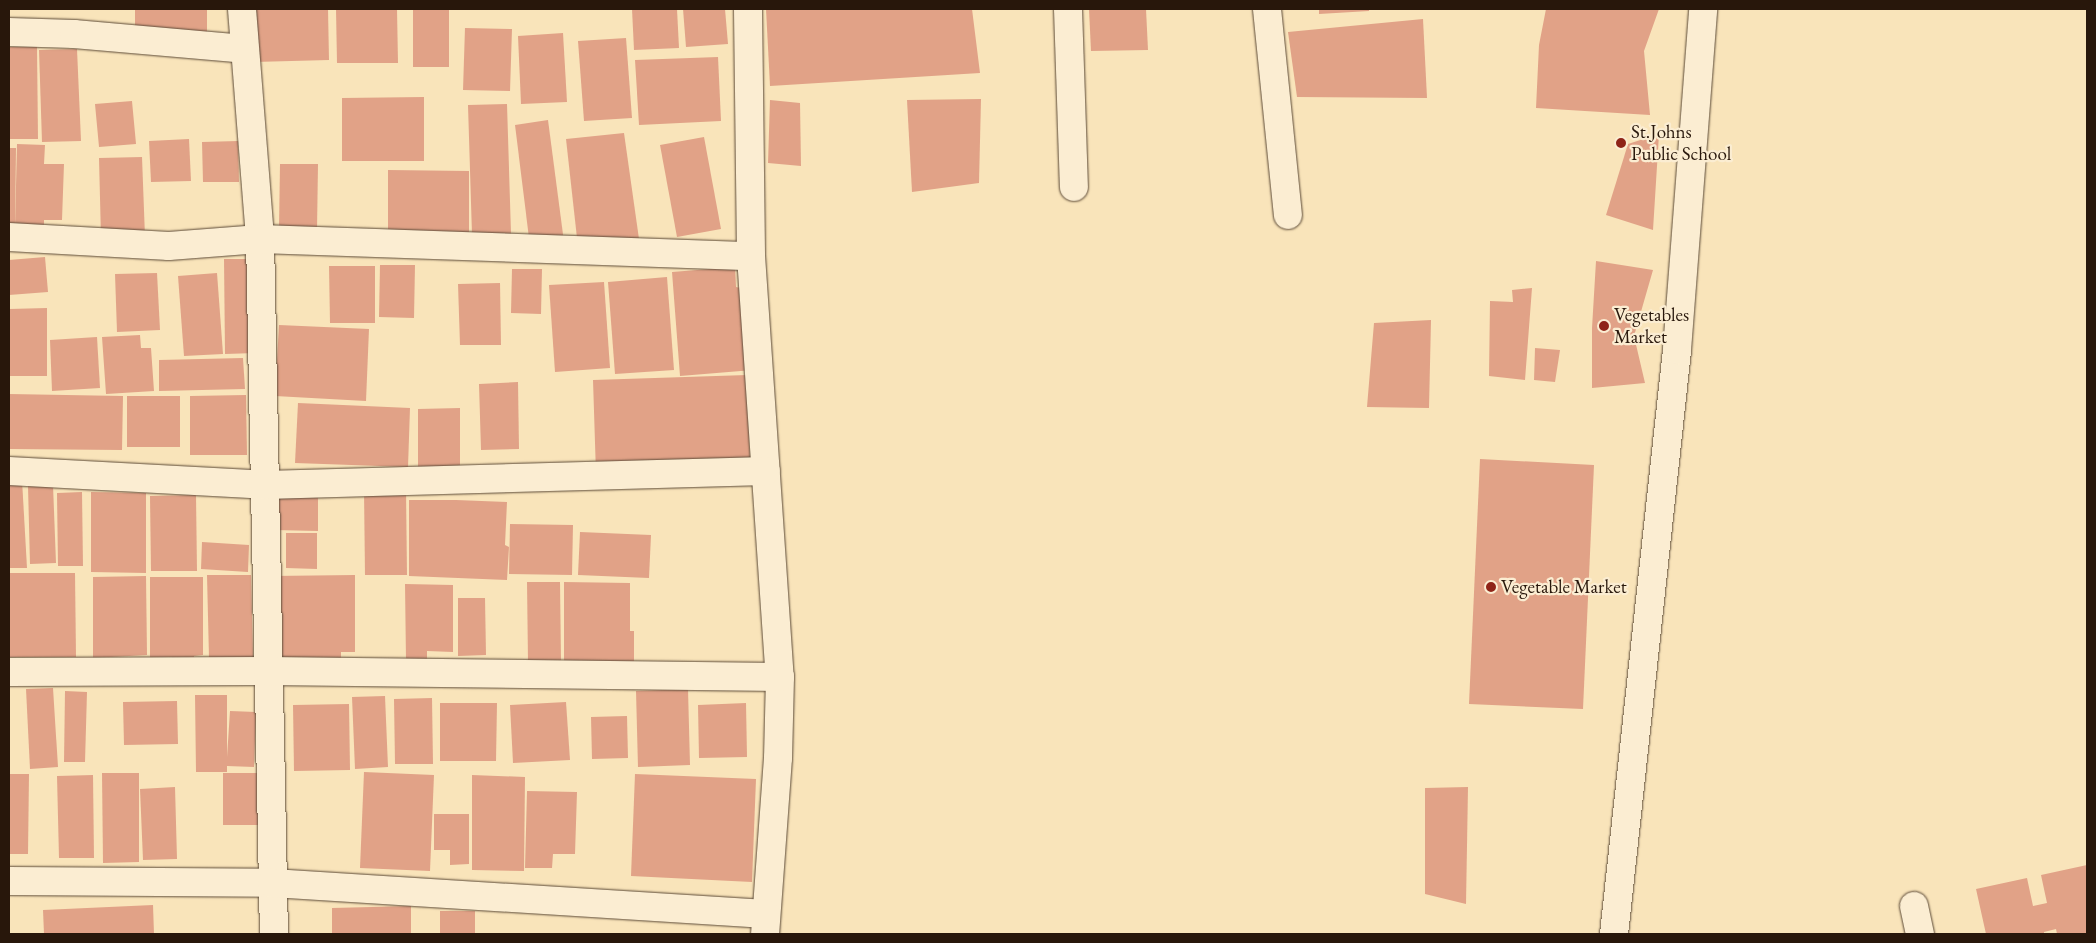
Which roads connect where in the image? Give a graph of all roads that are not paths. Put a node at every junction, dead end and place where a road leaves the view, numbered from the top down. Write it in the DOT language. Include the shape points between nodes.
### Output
graph roads {
  1 [pos="242,9"];
  2 [pos="748,9"];
  3 [pos="1068,9"];
  4 [pos="1267,9"];
  5 [pos="1703,9"];
  6 [pos="9,32"];
  7 [pos="244,49"];
  8 [pos="1074,188"];
  9 [pos="1288,215"];
  10 [pos="9,237"];
  11 [pos="260,239"];
  12 [pos="751,256"];
  13 [pos="9,470"];
  14 [pos="766,471"];
  15 [pos="265,485"];
  16 [pos="268,671"];
  17 [pos="9,672"];
  18 [pos="780,677"];
  19 [pos="9,881"];
  20 [pos="272,883"];
  21 [pos="1914,906"];
  22 [pos="765,924"];
  23 [pos="274,934"];
  24 [pos="1614,934"];
  25 [pos="1920,934"];
  1 -- 7 [label="street"];
  2 -- 12 [label="street"];
  3 -- 8 [label="street"];
  4 -- 9 [label="street"];
  5 -- 24 [label="street" via="1677,350"];
  6 -- 7 [label="street" via="74,34"];
  7 -- 11 [label="street"];
  10 -- 11 [label="street" via="169,246"];
  11 -- 12 [label="street"];
  11 -- 15 [label="street"];
  12 -- 14 [label="street"];
  13 -- 15 [label="street"];
  14 -- 15 [label="street"];
  14 -- 18 [label="street"];
  15 -- 16 [label="street"];
  16 -- 17 [label="street"];
  16 -- 18 [label="street"];
  16 -- 20 [label="street"];
  18 -- 22 [label="street" via="778,758"];
  19 -- 20 [label="street"];
  20 -- 22 [label="street"];
  20 -- 23 [label="street"];
  21 -- 25 [label="street"];
}
